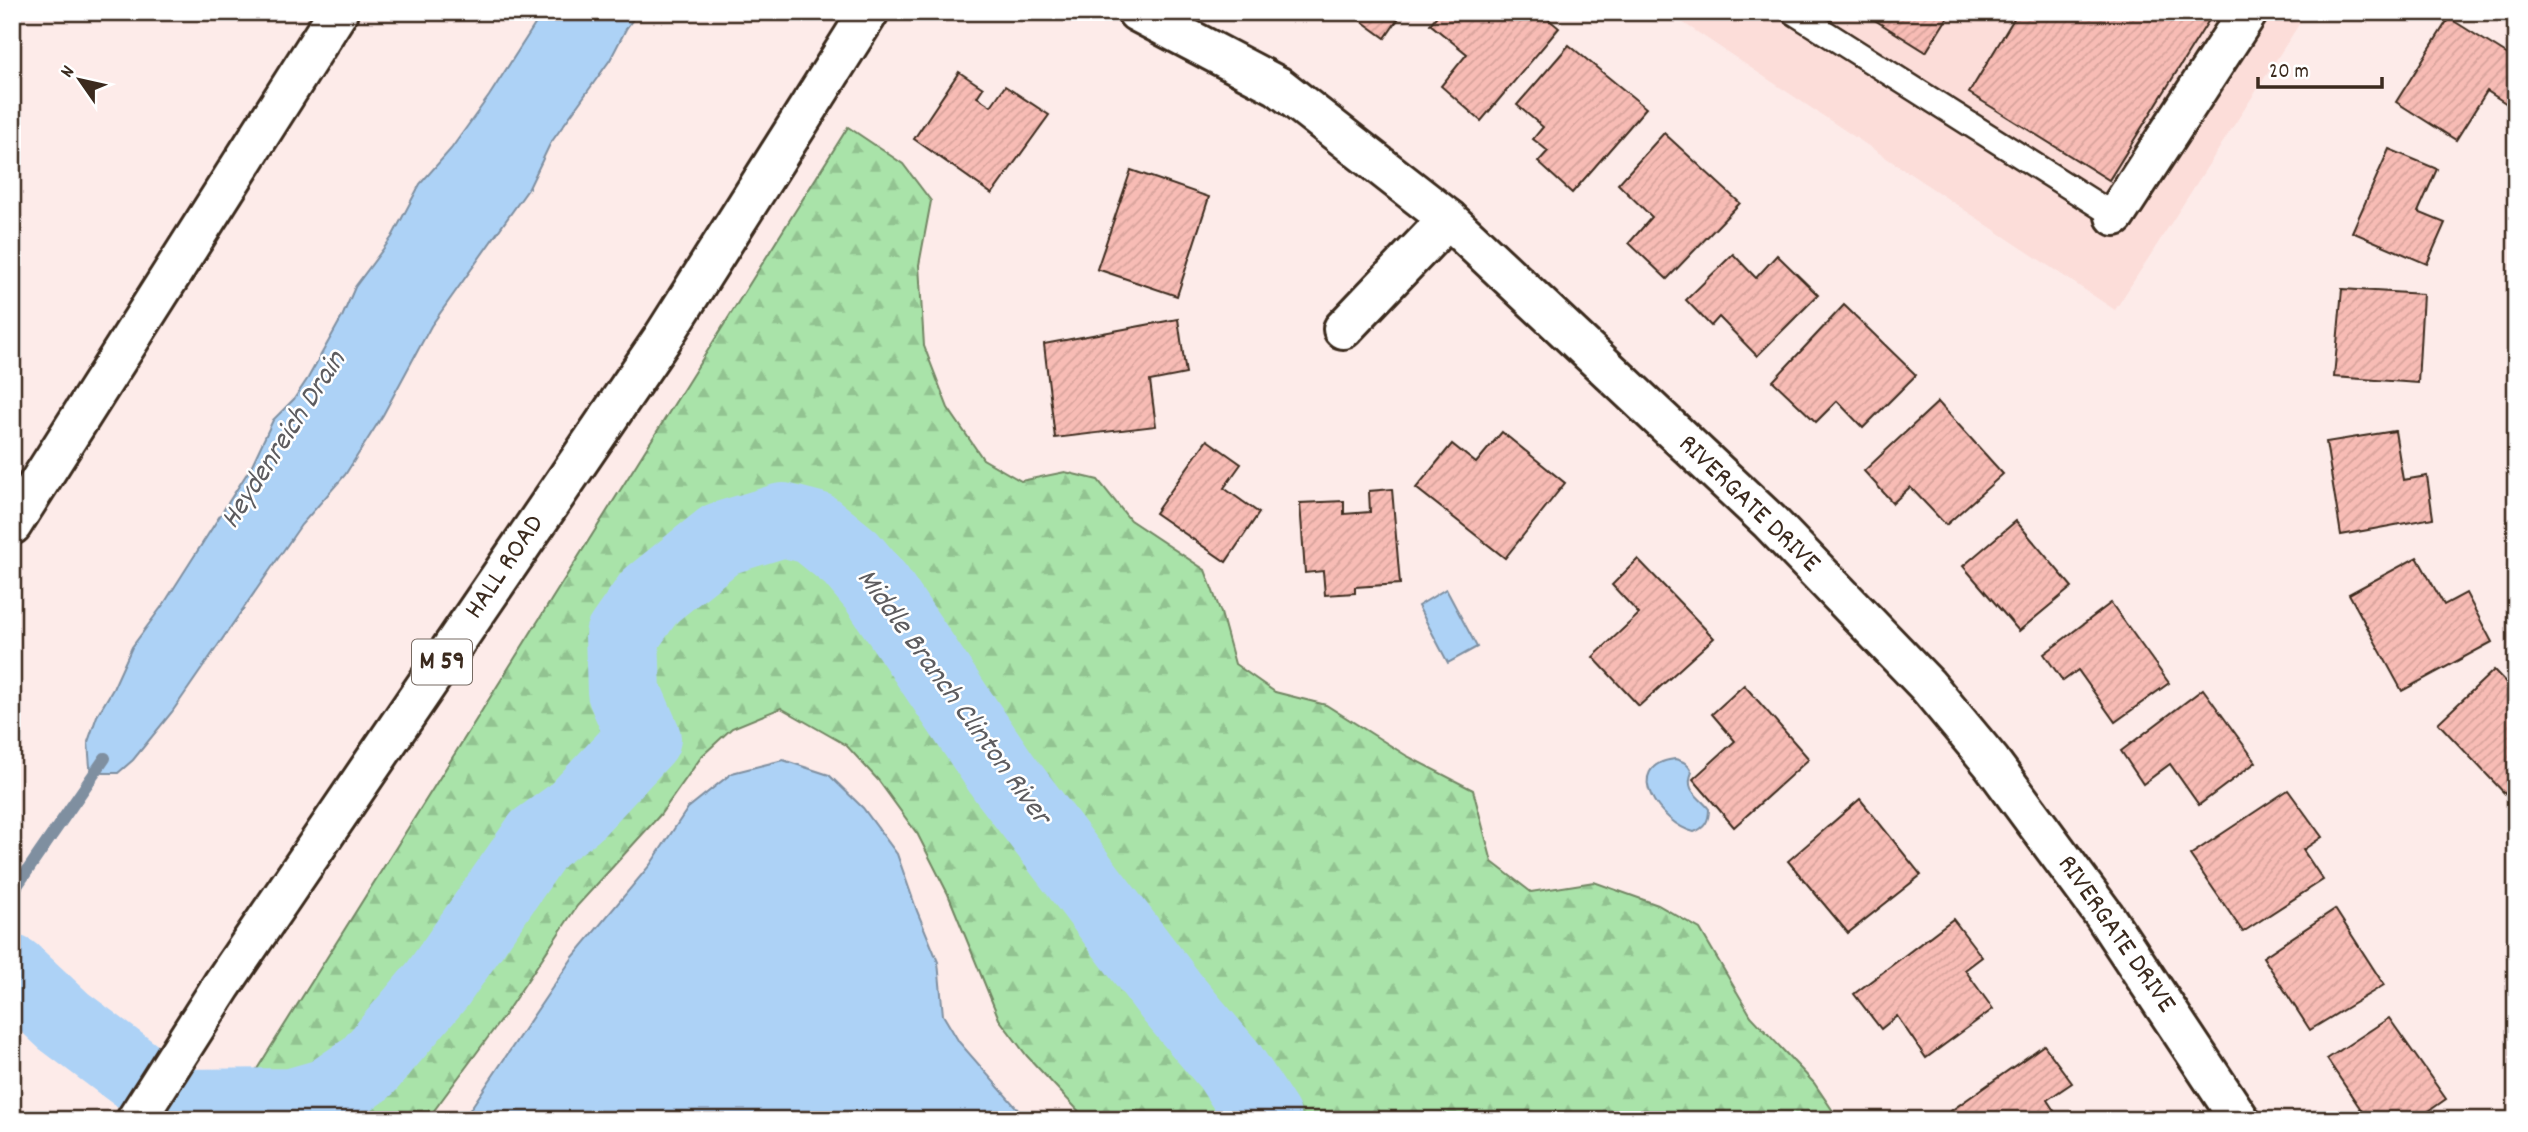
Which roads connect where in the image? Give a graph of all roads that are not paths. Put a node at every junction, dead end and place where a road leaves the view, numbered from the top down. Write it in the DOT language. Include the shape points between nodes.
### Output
graph roads {
  1 [pos="338,12"];
  2 [pos="869,12"];
  3 [pos="1137,12"];
  4 [pos="1793,12"];
  5 [pos="2248,12"];
  6 [pos="2115,216"];
  7 [pos="1448,219"];
  8 [pos="1343,329"];
  9 [pos="12,526"];
  10 [pos="136,1120"];
  11 [pos="2240,1120"];
  1 -- 9 [label="main road"];
  2 -- 10 [label="main road, HALL ROAD / M 59" via="662,339 222,985"];
  3 -- 7 [label="main road, RIVERGATE DRIVE" via="1278,86"];
  4 -- 6 [label="lane"];
  5 -- 6 [label="main road"];
  7 -- 8 [label="main road"];
  7 -- 11 [label="main road, RIVERGATE DRIVE" via="1770,522 1927,685 1991,762 2104,915"];
}
